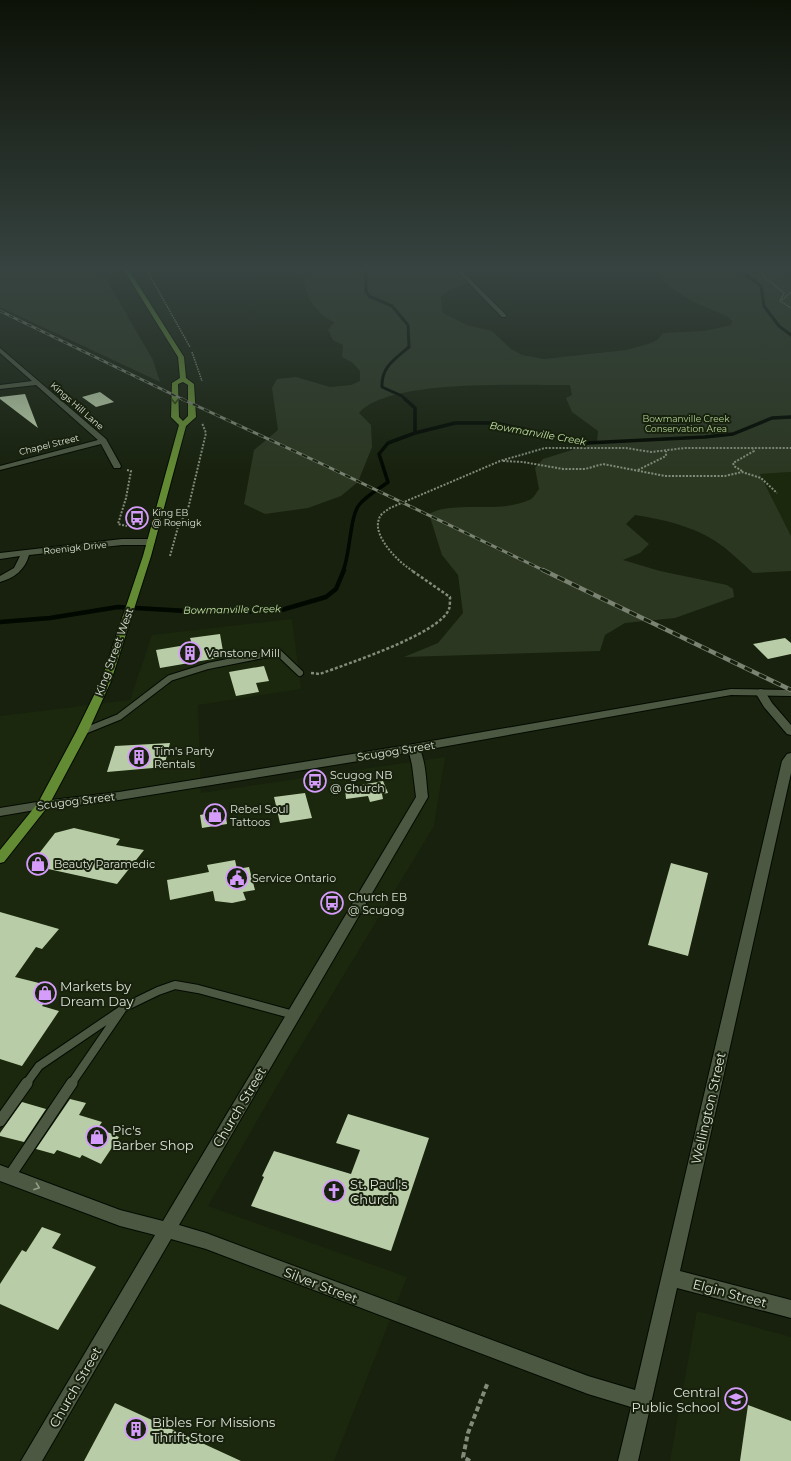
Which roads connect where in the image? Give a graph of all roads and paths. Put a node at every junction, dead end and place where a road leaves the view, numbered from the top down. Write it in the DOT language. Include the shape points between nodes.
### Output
graph roads {
  1 [pos="166,335"];
  2 [pos="0,350"];
  3 [pos="183,379"];
  4 [pos="36,383"];
  5 [pos="0,387"];
  6 [pos="183,425"];
  7 [pos="103,441"];
  8 [pos="753,448"];
  9 [pos="791,448"];
  10 [pos="666,451"];
  11 [pos="500,461"];
  12 [pos="117,466"];
  13 [pos="0,468"];
  14 [pos="638,471"];
  15 [pos="742,472"];
  16 [pos="777,493"];
  17 [pos="127,526"];
  18 [pos="151,542"];
  19 [pos="25,553"];
  20 [pos="0,556"];
  21 [pos="0,580"];
  22 [pos="300,673"];
  23 [pos="760,692"];
  24 [pos="791,693"];
  25 [pos="82,732"];
  26 [pos="791,732"];
  27 [pos="414,748"];
  28 [pos="791,757"];
  29 [pos="43,805"];
  30 [pos="0,812"];
  31 [pos="0,859"];
  32 [pos="123,1008"];
  33 [pos="294,1015"];
  34 [pos="0,1121"];
  35 [pos="5,1175"];
  36 [pos="167,1230"];
  37 [pos="669,1277"];
  38 [pos="791,1309"];
  39 [pos="488,1382"];
  40 [pos="641,1401"];
  41 [pos="32,1461"];
  42 [pos="470,1461"];
  43 [pos="628,1461"];
  1 -- 3 [label="main road, King Street West" via="180,357"];
  2 -- 4 [label="street, Kings Hill Lane"];
  3 -- 6 [label="main road, King Street West" via="191,384 192,417"];
  3 -- 6 [label="main road, one-way" via="175,383 175,418"];
  4 -- 5 [label="street"];
  4 -- 7 [label="street, Kings Hill Lane"];
  6 -- 18 [label="main road, King Street West"];
  7 -- 12 [label="street, Kings Hill Lane"];
  7 -- 13 [label="street, Chapel Street"];
  8 -- 9 [label="path"];
  8 -- 10 [label="path" via="685,448"];
  8 -- 15 [label="path" via="754,451 733,463"];
  10 -- 11 [label="path" via="651,452 626,448 545,448"];
  10 -- 14 [label="path" via="666,456"];
  11 -- 14 [label="path" via="563,469 585,469 603,464"];
  11 -- 22 [label="path" via="390,508 380,517 377,527 391,553 406,567 450,597 449,610 437,623 410,639 320,674"];
  12 -- 17 [label="path" via="131,472 118,524"];
  14 -- 15 [label="path" via="665,476 725,476"];
  15 -- 16 [label="path" via="761,478"];
  18 -- 19 [label="street, Roenigk Drive" via="122,542"];
  18 -- 25 [label="main road, King Street West" via="106,681"];
  19 -- 20 [label="street, Roenigk Drive"];
  19 -- 21 [label="street" via="22,566"];
  22 -- 25 [label="lane" via="278,652 208,666 170,678 119,717"];
  23 -- 24 [label="street, Scugog Street"];
  23 -- 26 [label="street"];
  23 -- 27 [label="street, Scugog Street" via="731,692"];
  25 -- 29 [label="main road, King Street West"];
  27 -- 29 [label="street, Scugog Street" via="119,796"];
  27 -- 33 [label="street, Church Street" via="422,797"];
  28 -- 37 [label="street, Wellington Street" via="788,761"];
  29 -- 30 [label="street, Scugog Street"];
  29 -- 31 [label="main road, King Street West"];
  32 -- 33 [label="lane" via="175,985"];
  32 -- 34 [label="lane" via="39,1066"];
  32 -- 35 [label="lane"];
  33 -- 36 [label="street, Church Street"];
  35 -- 36 [label="street, Silver Street, one-way" via="120,1218"];
  36 -- 40 [label="street, Silver Street" via="213,1244 588,1385"];
  36 -- 41 [label="street, Church Street"];
  37 -- 38 [label="street, Elgin Street"];
  37 -- 40 [label="street, Wellington Street"];
  39 -- 42 [label="path" via="468,1433 463,1457"];
  40 -- 43 [label="street, Wellington Street"];
}
